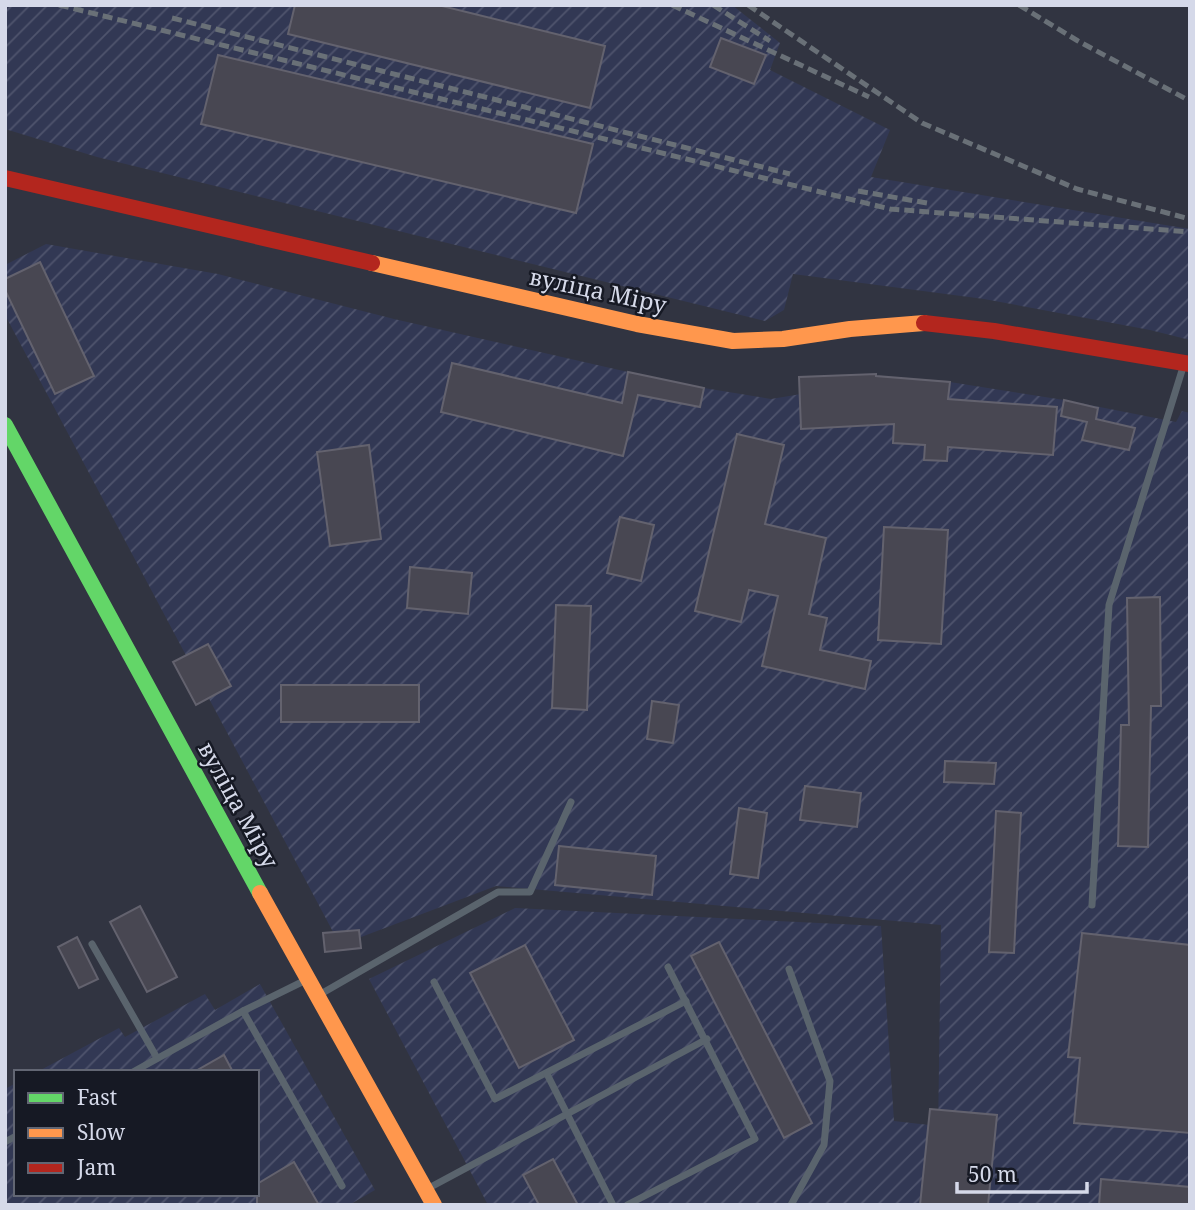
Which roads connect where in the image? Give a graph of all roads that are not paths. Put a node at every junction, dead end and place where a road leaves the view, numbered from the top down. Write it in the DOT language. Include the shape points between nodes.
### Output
graph roads {
  1 [pos="5,178"];
  2 [pos="1187,364"];
  3 [pos="5,425"];
  4 [pos="571,802"];
  5 [pos="1092,905"];
  6 [pos="92,944"];
  7 [pos="668,967"];
  8 [pos="789,969"];
  9 [pos="307,979"];
  10 [pos="434,982"];
  11 [pos="318,995"];
  12 [pos="686,1001"];
  13 [pos="243,1011"];
  14 [pos="707,1039"];
  15 [pos="157,1058"];
  16 [pos="136,1070"];
  17 [pos="547,1074"];
  18 [pos="568,1112"];
  19 [pos="342,1186"];
  20 [pos="426,1189"];
  21 [pos="435,1205"];
  22 [pos="613,1205"];
  23 [pos="627,1205"];
  24 [pos="791,1205"];
  1 -- 2 [label="street, вуліца Міру" via="624,321 733,341 925,323"];
  2 -- 5 [label="lane" via="1109,606"];
  3 -- 9 [label="street, вуліца Міру"];
  4 -- 11 [label="lane" via="530,892 498,892"];
  6 -- 15 [label="lane"];
  7 -- 12 [label="lane"];
  8 -- 24 [label="lane" via="830,1080 824,1145"];
  9 -- 11 [label="street, вуліца Міру"];
  9 -- 13 [label="lane"];
  10 -- 17 [label="lane" via="495,1100"];
  11 -- 20 [label="street, вуліца Міру"];
  12 -- 14 [label="lane"];
  12 -- 17 [label="lane"];
  13 -- 15 [label="lane"];
  13 -- 19 [label="lane"];
  14 -- 18 [label="lane"];
  14 -- 23 [label="lane" via="755,1139"];
  15 -- 16 [label="lane"];
  17 -- 18 [label="lane"];
  18 -- 20 [label="lane"];
  18 -- 22 [label="lane"];
  20 -- 21 [label="street, вуліца Міру"];
}
